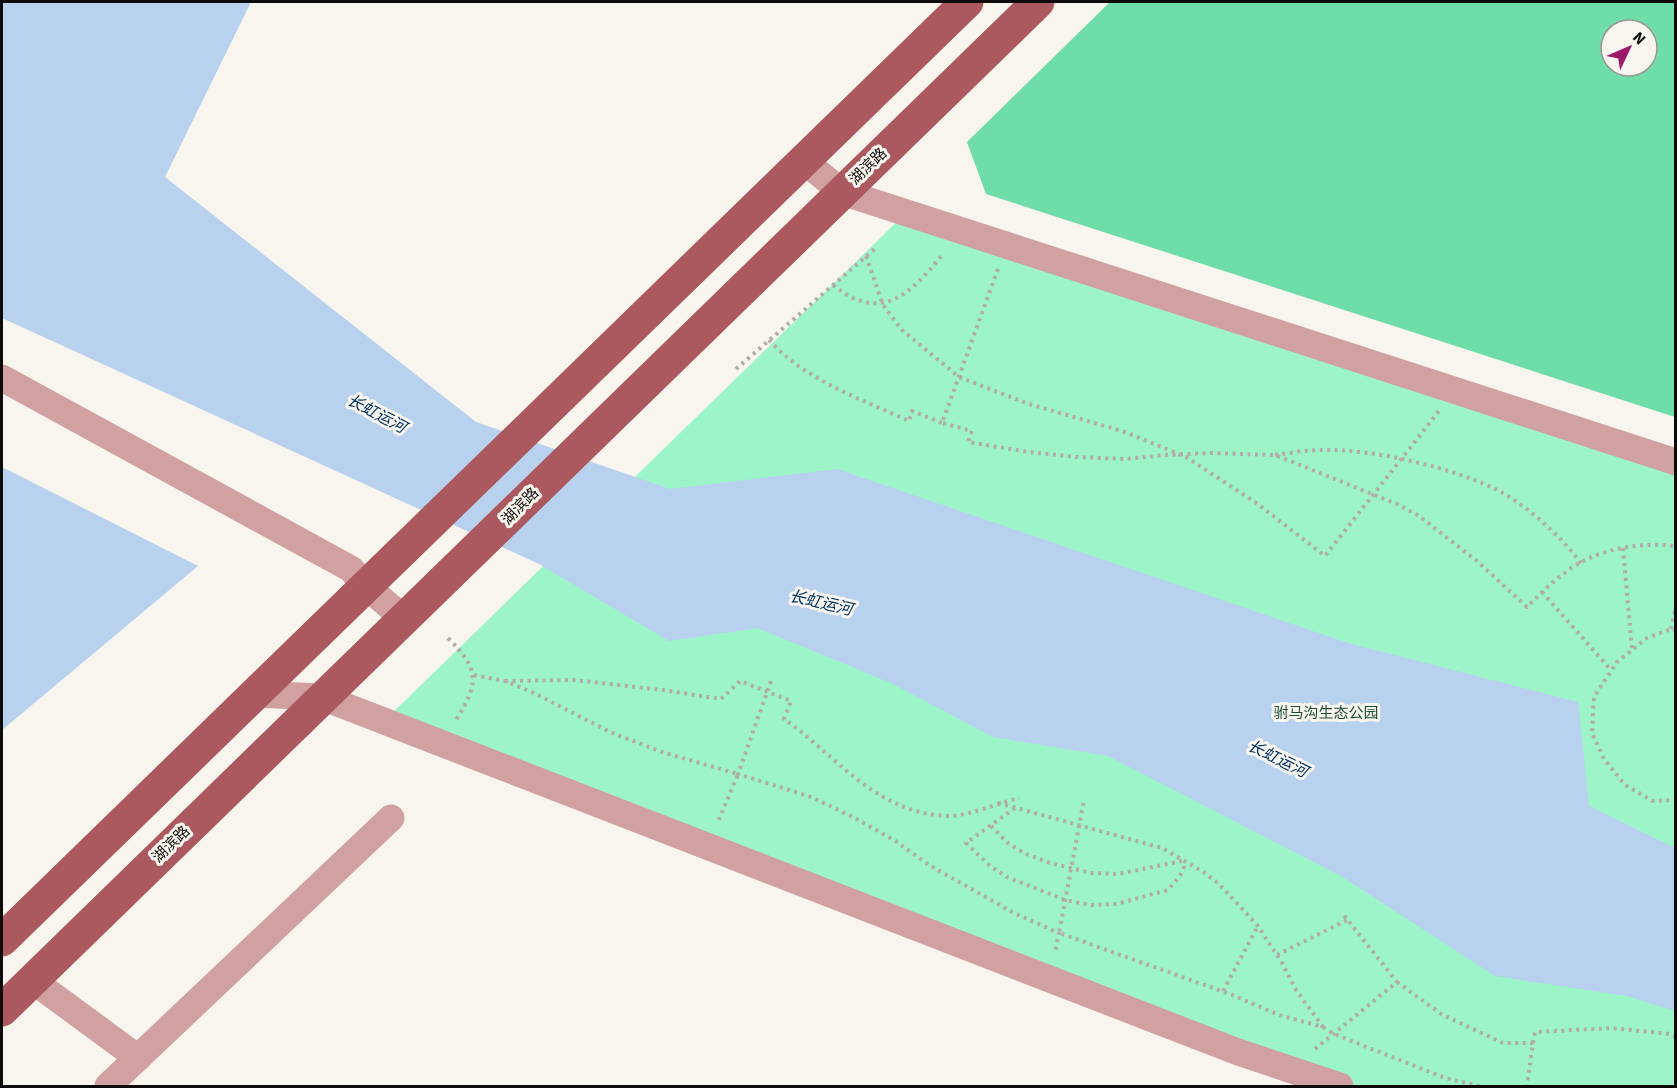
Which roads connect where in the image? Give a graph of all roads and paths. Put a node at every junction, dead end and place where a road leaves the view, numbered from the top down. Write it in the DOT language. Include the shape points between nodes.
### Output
graph roads {
  1 [pos="967,2"];
  2 [pos="1038,2"];
  3 [pos="803,160"];
  4 [pos="842,192"];
  5 [pos="877,247"];
  6 [pos="942,255"];
  7 [pos="866,256"];
  8 [pos="999,267"];
  9 [pos="832,285"];
  10 [pos="883,305"];
  11 [pos="769,340"];
  12 [pos="736,369"];
  13 [pos="959,377"];
  14 [pos="2,378"];
  15 [pos="1441,408"];
  16 [pos="942,423"];
  17 [pos="1180,454"];
  18 [pos="1275,455"];
  19 [pos="1401,459"];
  20 [pos="1676,462"];
  21 [pos="1373,494"];
  22 [pos="1676,546"];
  23 [pos="1623,548"];
  24 [pos="1581,563"];
  25 [pos="365,585"];
  26 [pos="1542,592"];
  27 [pos="1676,606"];
  28 [pos="403,618"];
  29 [pos="1673,630"];
  30 [pos="448,639"];
  31 [pos="1632,650"];
  32 [pos="1611,670"];
  33 [pos="474,675"];
  34 [pos="505,681"];
  35 [pos="771,681"];
  36 [pos="767,692"];
  37 [pos="254,694"];
  38 [pos="322,697"];
  39 [pos="440,743"];
  40 [pos="738,774"];
  41 [pos="1019,798"];
  42 [pos="1084,800"];
  43 [pos="1676,800"];
  44 [pos="998,803"];
  45 [pos="1015,808"];
  46 [pos="391,818"];
  47 [pos="991,826"];
  48 [pos="1079,826"];
  49 [pos="707,846"];
  50 [pos="1182,861"];
  51 [pos="1071,869"];
  52 [pos="1065,900"];
  53 [pos="1342,913"];
  54 [pos="1347,920"];
  55 [pos="1258,926"];
  56 [pos="1059,933"];
  57 [pos="2,940"];
  58 [pos="1277,955"];
  59 [pos="1050,979"];
  60 [pos="32,980"];
  61 [pos="1397,982"];
  62 [pos="1223,991"];
  63 [pos="2,1010"];
  64 [pos="1323,1027"];
  65 [pos="1334,1034"];
  66 [pos="1676,1037"];
  67 [pos="1533,1043"];
  68 [pos="1308,1055"];
  69 [pos="138,1058"];
  70 [pos="108,1086"];
  71 [pos="1340,1086"];
  72 [pos="1479,1086"];
  73 [pos="1527,1086"];
  1 -- 3 [label="main road"];
  2 -- 4 [label="main road, 湖滨路"];
  3 -- 4 [label="street"];
  3 -- 25 [label="main road"];
  4 -- 20 [label="street"];
  4 -- 28 [label="main road, 湖滨路"];
  5 -- 7 [label="path"];
  6 -- 10 [label="path" via="921,281"];
  7 -- 9 [label="path"];
  7 -- 10 [label="path"];
  8 -- 13 [label="path"];
  9 -- 10 [label="path" via="844,295"];
  9 -- 11 [label="path"];
  10 -- 13 [label="path" via="902,330"];
  11 -- 12 [label="path"];
  11 -- 16 [label="path" via="782,354 826,382 869,403 909,421 912,411"];
  13 -- 16 [label="path"];
  13 -- 17 [label="path"];
  14 -- 25 [label="street" via="351,569"];
  15 -- 19 [label="path"];
  16 -- 17 [label="path" via="972,431 968,442 1029,452 1126,459"];
  17 -- 18 [label="path"];
  17 -- 21 [label="path" via="1255,502 1325,556"];
  18 -- 19 [label="path" via="1322,450"];
  18 -- 21 [label="path"];
  19 -- 21 [label="path"];
  19 -- 24 [label="path" via="1469,478 1501,492 1530,511"];
  21 -- 26 [label="path" via="1419,516 1527,607"];
  22 -- 23 [label="path"];
  23 -- 24 [label="path"];
  23 -- 31 [label="path"];
  24 -- 26 [label="path"];
  25 -- 28 [label="street"];
  25 -- 37 [label="main road"];
  26 -- 32 [label="path"];
  27 -- 29 [label="path"];
  28 -- 38 [label="main road, 湖滨路"];
  29 -- 31 [label="path" via="1647,638"];
  30 -- 33 [label="path" via="463,654"];
  31 -- 32 [label="path"];
  32 -- 43 [label="path" via="1594,697 1592,733 1604,759 1625,785 1653,801"];
  33 -- 34 [label="path"];
  33 -- 39 [label="path" via="458,716"];
  34 -- 36 [label="path" via="574,680 721,699 740,681"];
  34 -- 40 [label="path" via="610,732"];
  35 -- 36 [label="path"];
  36 -- 40 [label="path"];
  36 -- 44 [label="path" via="790,701 784,719 853,778 885,799 949,816"];
  37 -- 38 [label="street"];
  37 -- 57 [label="main road"];
  38 -- 39 [label="street"];
  38 -- 60 [label="main road, 湖滨路"];
  39 -- 49 [label="street"];
  40 -- 49 [label="path"];
  40 -- 56 [label="path" via="811,797 853,817 1014,913"];
  41 -- 44 [label="path"];
  42 -- 48 [label="path"];
  44 -- 45 [label="path"];
  45 -- 47 [label="path"];
  45 -- 48 [label="path"];
  46 -- 69 [label="street"];
  47 -- 51 [label="path" via="1024,853"];
  47 -- 52 [label="path" via="966,843 1007,877"];
  48 -- 50 [label="path" via="1162,848"];
  48 -- 51 [label="path"];
  49 -- 59 [label="street"];
  50 -- 51 [label="path" via="1118,874"];
  50 -- 52 [label="path" via="1184,867 1168,891 1116,904"];
  50 -- 55 [label="path" via="1219,884"];
  51 -- 52 [label="path"];
  52 -- 56 [label="path"];
  53 -- 54 [label="path"];
  54 -- 58 [label="path"];
  54 -- 61 [label="path"];
  55 -- 58 [label="path"];
  55 -- 62 [label="path"];
  56 -- 59 [label="path"];
  56 -- 62 [label="path"];
  58 -- 64 [label="path"];
  59 -- 71 [label="street" via="1238,1052"];
  60 -- 63 [label="main road, 湖滨路"];
  60 -- 69 [label="street"];
  61 -- 65 [label="path"];
  61 -- 67 [label="path" via="1441,1014 1503,1043"];
  62 -- 64 [label="path" via="1279,1015"];
  64 -- 65 [label="path"];
  65 -- 68 [label="path"];
  65 -- 72 [label="path" via="1445,1078"];
  66 -- 67 [label="path" via="1612,1028 1535,1032"];
  67 -- 73 [label="path"];
  69 -- 70 [label="street"];
}
